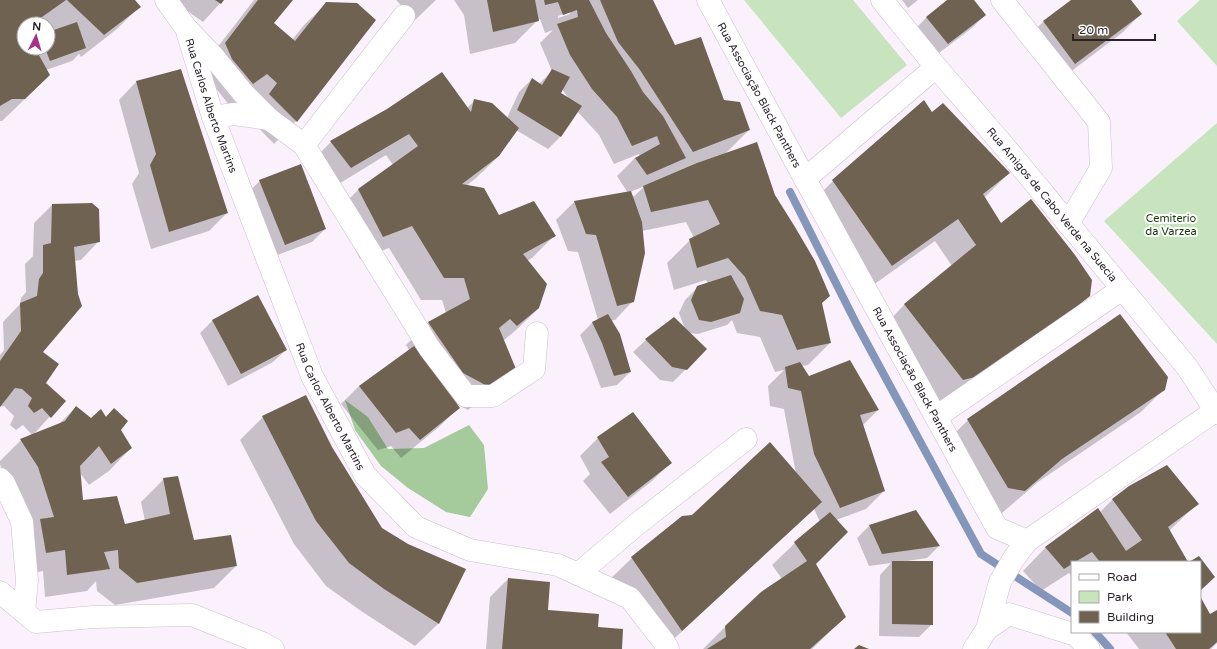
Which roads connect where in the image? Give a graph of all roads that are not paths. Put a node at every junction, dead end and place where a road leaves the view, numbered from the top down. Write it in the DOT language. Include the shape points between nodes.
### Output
graph roads {
  1 [pos="166,0"];
  2 [pos="708,0"];
  3 [pos="882,0"];
  4 [pos="1002,0"];
  5 [pos="404,16"];
  6 [pos="186,28"];
  7 [pos="936,67"];
  8 [pos="213,116"];
  9 [pos="269,119"];
  10 [pos="304,145"];
  11 [pos="805,179"];
  12 [pos="1068,224"];
  13 [pos="1122,289"];
  14 [pos="537,333"];
  15 [pos="1216,412"];
  16 [pos="936,417"];
  17 [pos="746,439"];
  18 [pos="0,479"];
  19 [pos="1020,549"];
  20 [pos="578,574"];
  21 [pos="0,592"];
  22 [pos="24,612"];
  23 [pos="987,629"];
  24 [pos="273,649"];
  25 [pos="668,649"];
  26 [pos="974,649"];
  27 [pos="1089,649"];
  1 -- 6 [label="street, Rua Carlos Alberto Martins"];
  2 -- 11 [label="street, Rua Associação Black Panthers"];
  3 -- 7 [label="street, Rua Amigos de Cabo Verde na Suecia"];
  4 -- 12 [label="street" via="1099,122 1101,168"];
  5 -- 10 [label="street"];
  6 -- 8 [label="street, Rua Carlos Alberto Martins"];
  6 -- 9 [label="street"];
  7 -- 11 [label="street"];
  7 -- 12 [label="street, Rua Amigos de Cabo Verde na Suecia"];
  8 -- 9 [label="street" via="234,114"];
  8 -- 20 [label="street, Rua Carlos Alberto Martins" via="312,376 365,475 416,527 470,550 558,565"];
  9 -- 10 [label="street"];
  10 -- 14 [label="street" via="430,349 466,396 493,396 534,369"];
  11 -- 16 [label="street, Rua Associação Black Panthers"];
  12 -- 13 [label="street, Rua Amigos de Cabo Verde na Suecia"];
  13 -- 15 [label="street, Rua Amigos de Cabo Verde na Suecia" via="1188,367"];
  13 -- 16 [label="street"];
  15 -- 19 [label="street"];
  16 -- 19 [label="street, Rua Associação Black Panthers" via="997,528"];
  17 -- 20 [label="street"];
  18 -- 22 [label="street" via="22,522 28,580"];
  19 -- 23 [label="street" via="1000,582"];
  20 -- 25 [label="street, Rua Carlos Alberto Martins" via="630,598"];
  21 -- 22 [label="street"];
  22 -- 24 [label="street" via="36,622 93,617 192,615"];
  23 -- 26 [label="street"];
  23 -- 27 [label="street" via="1008,614 1076,635"];
}
